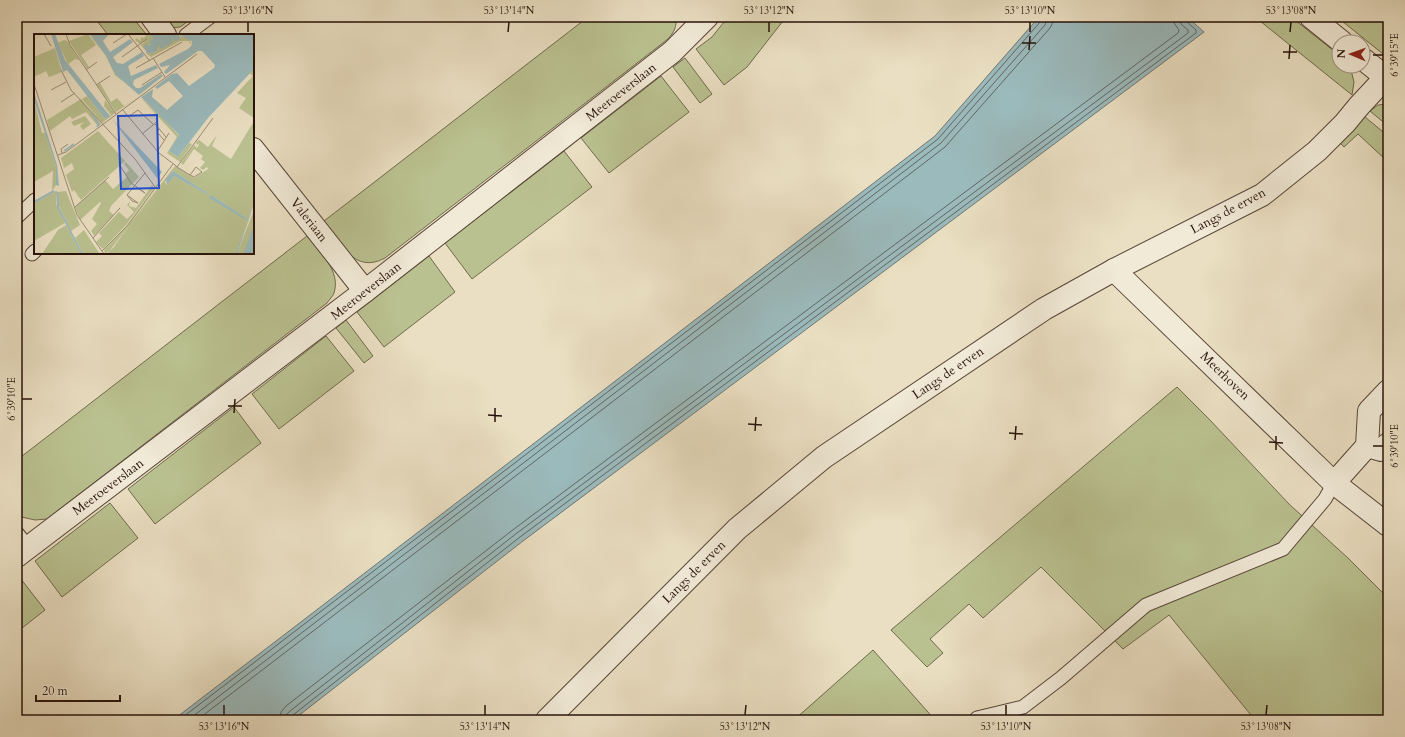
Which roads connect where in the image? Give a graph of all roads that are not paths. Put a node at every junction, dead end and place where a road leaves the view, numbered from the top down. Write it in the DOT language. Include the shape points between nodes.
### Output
graph roads {
  1 [pos="152,17"];
  2 [pos="210,17"];
  3 [pos="1311,17"];
  4 [pos="706,18"];
  5 [pos="164,34"];
  6 [pos="187,34"];
  7 [pos="1332,34"];
  8 [pos="1371,65"];
  9 [pos="1387,78"];
  10 [pos="254,149"];
  11 [pos="34,201"];
  12 [pos="17,217"];
  13 [pos="1114,270"];
  14 [pos="365,291"];
  15 [pos="1388,391"];
  16 [pos="1388,444"];
  17 [pos="1367,446"];
  18 [pos="1334,483"];
  19 [pos="1388,525"];
  20 [pos="21,546"];
  21 [pos="977,718"];
  22 [pos="547,720"];
  1 -- 5 [label="street"];
  2 -- 6 [label="lane"];
  3 -- 7 [label="street"];
  4 -- 14 [label="street, Meeroeverslaan" via="672,52"];
  8 -- 9 [label="street"];
  9 -- 13 [label="street, Langs de erven" via="1317,151 1262,195"];
  10 -- 14 [label="street, Valeriaan"];
  11 -- 12 [label="lane"];
  13 -- 18 [label="street, Meerhoven"];
  13 -- 22 [label="street, Langs de erven" via="1044,309 824,457 737,529"];
  14 -- 20 [label="street, Meeroeverslaan"];
  15 -- 17 [label="street" via="1369,411"];
  16 -- 17 [label="street" via="1381,450"];
  17 -- 18 [label="street"];
  18 -- 19 [label="street, Meerhoven"];
  18 -- 21 [label="lane" via="1325,499 1282,549 1146,605 1023,707"];
}
